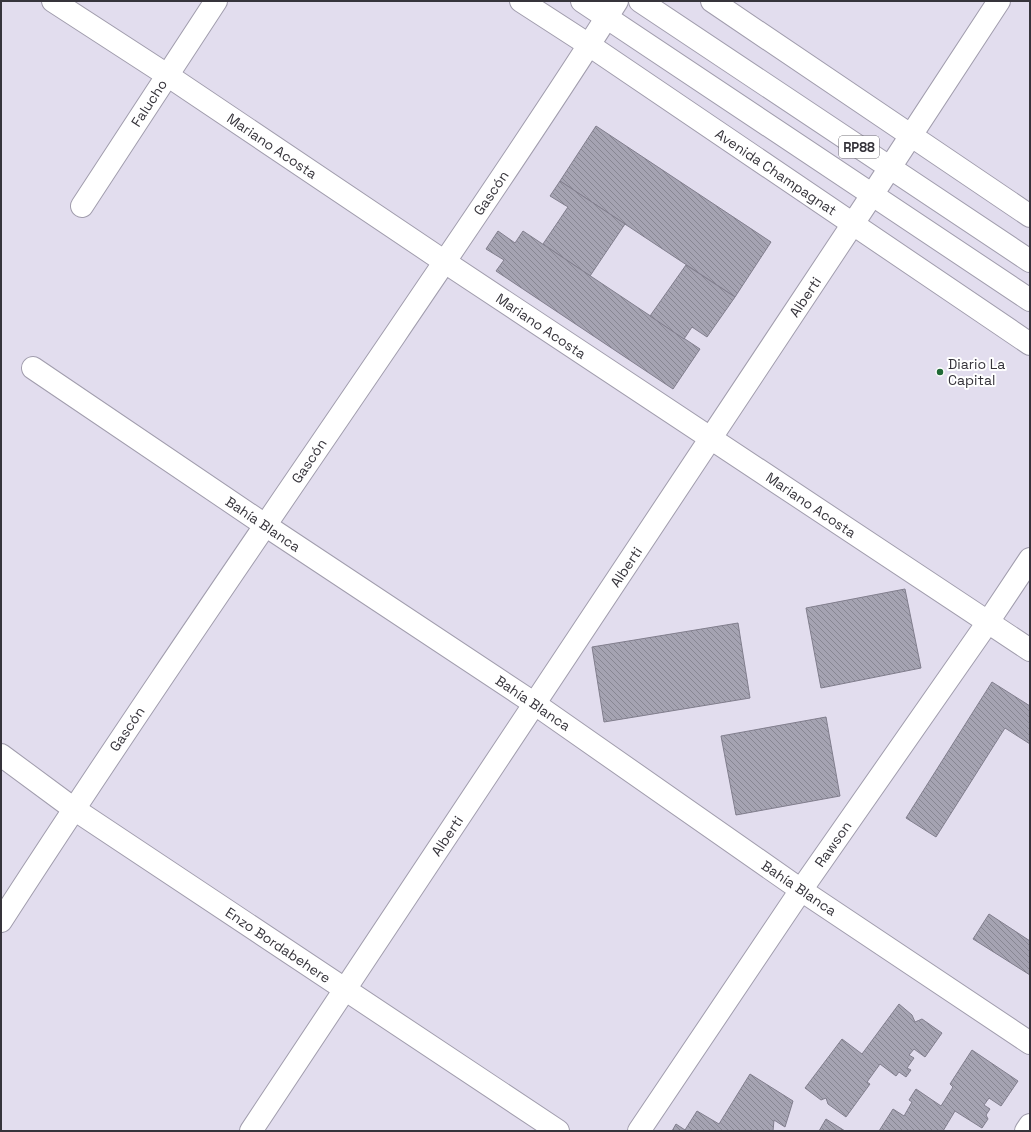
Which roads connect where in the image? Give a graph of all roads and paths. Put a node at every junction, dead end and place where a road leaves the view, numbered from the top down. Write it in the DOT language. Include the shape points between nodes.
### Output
graph roads {
  1 [pos="53,1"];
  2 [pos="216,1"];
  3 [pos="521,1"];
  4 [pos="582,1"];
  5 [pos="640,1"];
  6 [pos="712,1"];
  7 [pos="999,1"];
  8 [pos="612,9"];
  9 [pos="589,46"];
  10 [pos="167,75"];
  11 [pos="912,136"];
  12 [pos="890,168"];
  13 [pos="872,195"];
  14 [pos="82,206"];
  15 [pos="1030,216"];
  16 [pos="853,224"];
  17 [pos="1030,261"];
  18 [pos="445,262"];
  19 [pos="1030,300"];
  20 [pos="1030,344"];
  21 [pos="33,368"];
  22 [pos="711,438"];
  23 [pos="266,525"];
  24 [pos="1030,560"];
  25 [pos="988,622"];
  26 [pos="1030,650"];
  27 [pos="535,704"];
  28 [pos="1,755"];
  29 [pos="74,809"];
  30 [pos="801,890"];
  31 [pos="1,921"];
  32 [pos="345,990"];
  33 [pos="1030,1043"];
  34 [pos="1030,1125"];
  35 [pos="251,1131"];
  36 [pos="558,1131"];
  37 [pos="639,1131"];
  38 [pos="1026,1131"];
  1 -- 10 [label="main road, Mariano Acosta"];
  2 -- 10 [label="main road, Falucho"];
  3 -- 9 [label="main road, Avenida Champagnat"];
  4 -- 8 [label="main road, RP88"];
  5 -- 12 [label="main road, RP88"];
  6 -- 11 [label="main road"];
  7 -- 11 [label="main road, Alberti"];
  8 -- 9 [label="main road, Gascón"];
  8 -- 13 [label="main road, RP88"];
  9 -- 16 [label="main road, Avenida Champagnat"];
  9 -- 18 [label="main road, Gascón"];
  10 -- 14 [label="main road, Falucho"];
  10 -- 18 [label="main road, Mariano Acosta"];
  11 -- 12 [label="main road, Alberti"];
  11 -- 15 [label="main road"];
  12 -- 13 [label="main road, Alberti"];
  12 -- 17 [label="main road, RP88"];
  13 -- 16 [label="main road, Alberti"];
  13 -- 19 [label="main road, RP88"];
  16 -- 20 [label="main road, Avenida Champagnat"];
  16 -- 22 [label="main road, Alberti"];
  18 -- 22 [label="main road, Mariano Acosta"];
  18 -- 23 [label="main road, Gascón"];
  21 -- 23 [label="main road, Bahía Blanca"];
  22 -- 25 [label="main road, Mariano Acosta"];
  22 -- 27 [label="main road, Alberti"];
  23 -- 27 [label="main road, Bahía Blanca"];
  23 -- 29 [label="main road, Gascón"];
  24 -- 25 [label="main road, Rawson"];
  25 -- 26 [label="main road, Mariano Acosta"];
  25 -- 30 [label="main road, Rawson"];
  27 -- 30 [label="main road, Bahía Blanca"];
  27 -- 32 [label="main road, Alberti"];
  28 -- 29 [label="main road, Enzo Bordabehere"];
  29 -- 31 [label="main road, Gascón"];
  29 -- 32 [label="main road, Enzo Bordabehere"];
  30 -- 33 [label="main road, Bahía Blanca"];
  30 -- 37 [label="main road, Rawson"];
  32 -- 35 [label="main road, Alberti"];
  32 -- 36 [label="main road, Enzo Bordabehere"];
  34 -- 38 [label="main road"];
}
